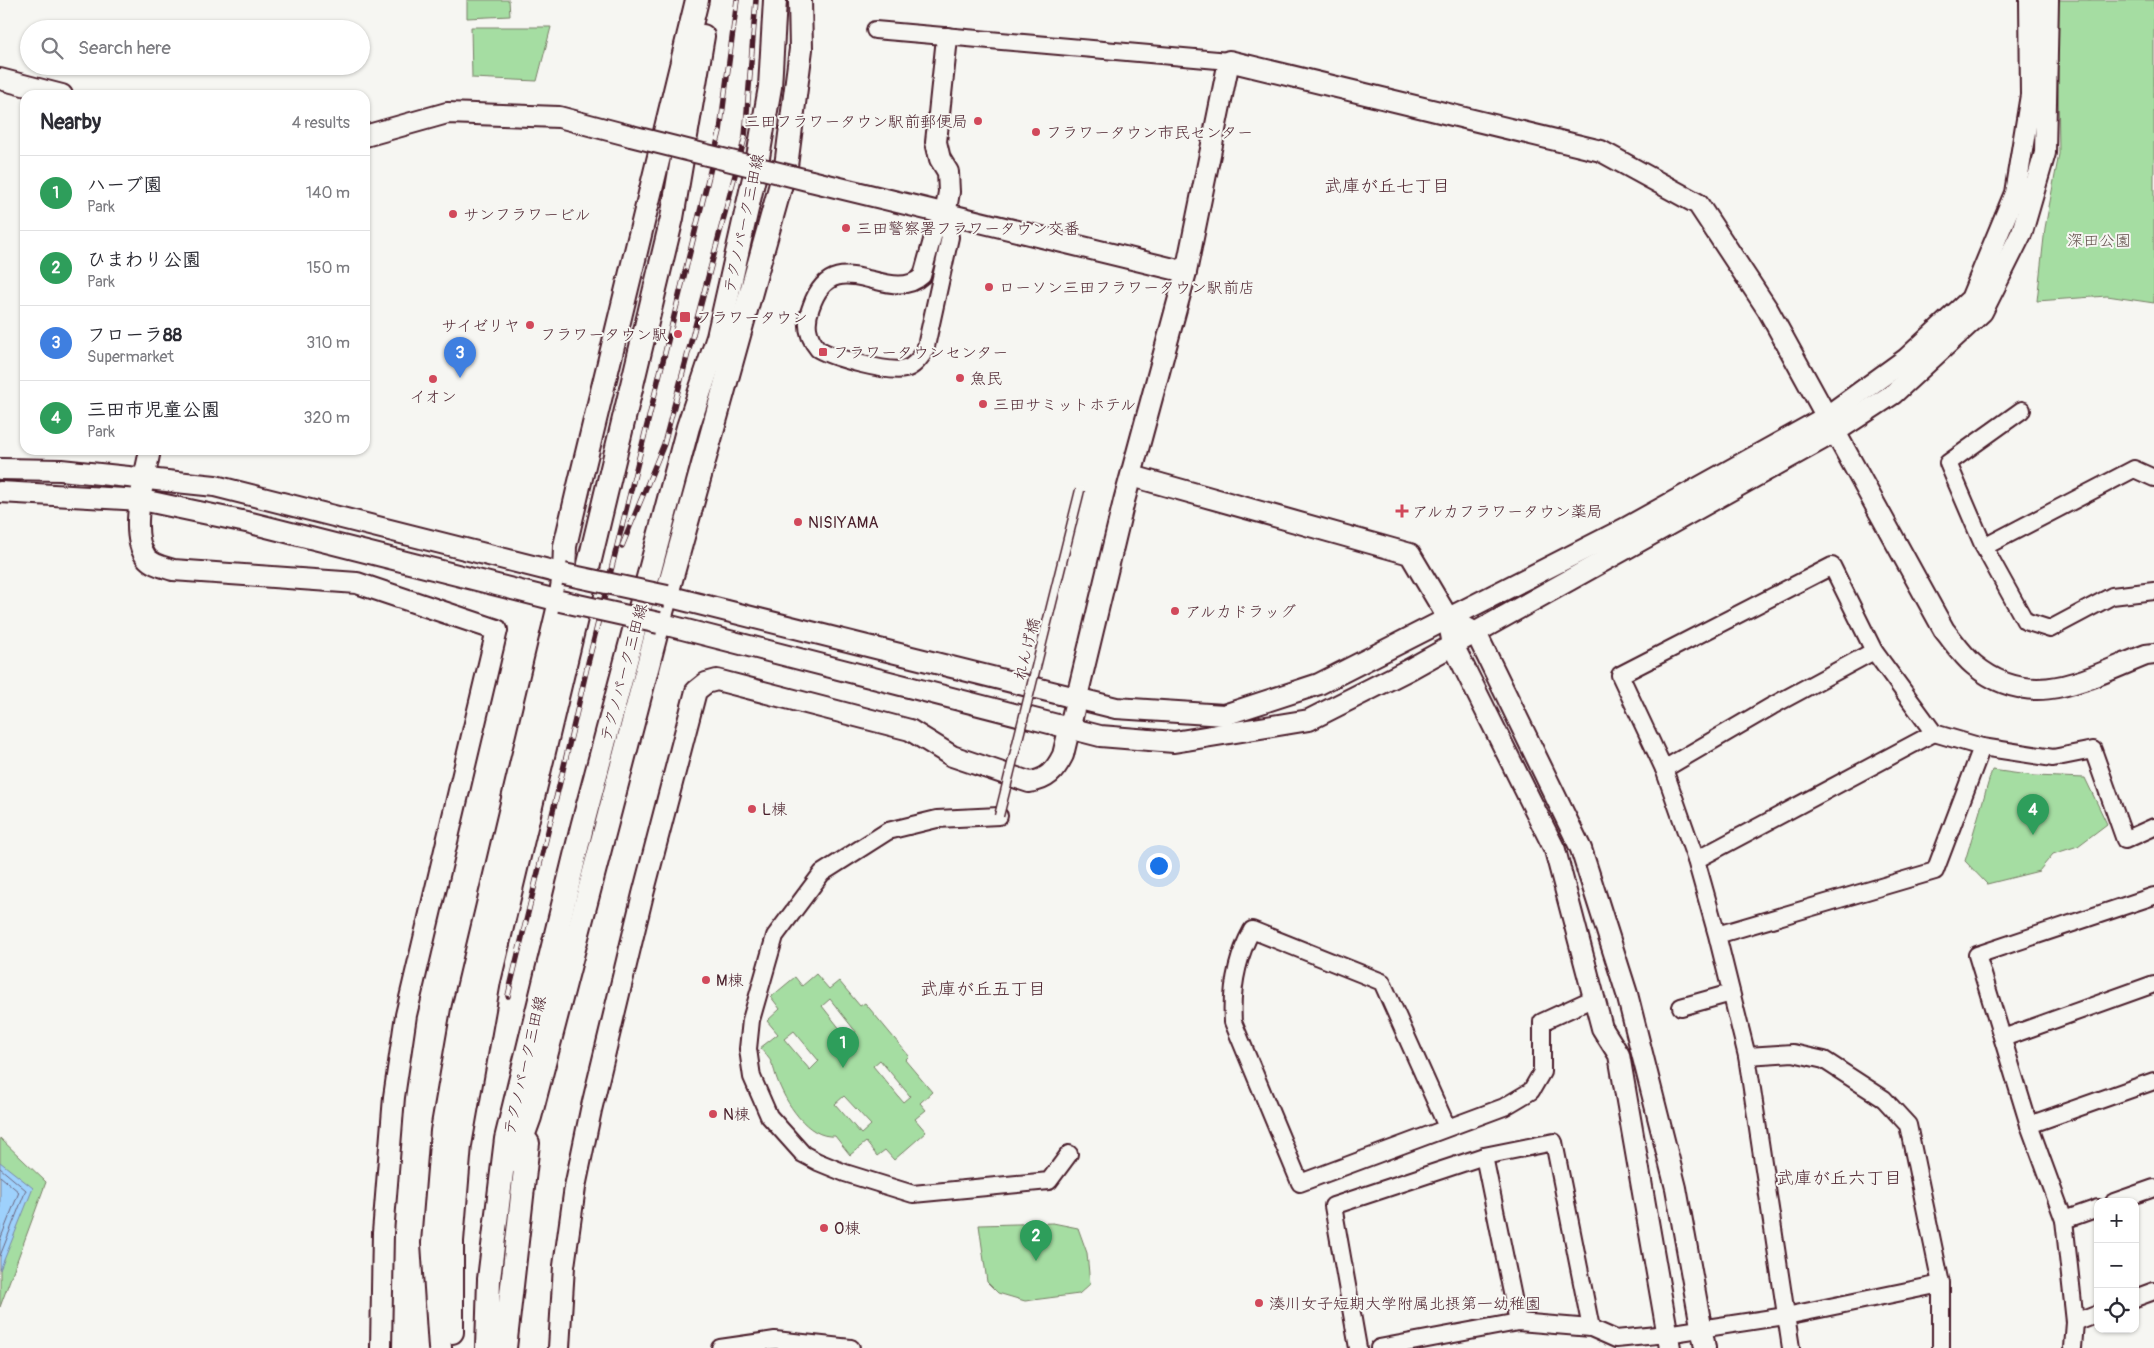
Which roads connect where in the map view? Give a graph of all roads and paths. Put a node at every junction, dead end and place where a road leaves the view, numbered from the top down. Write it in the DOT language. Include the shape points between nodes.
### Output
graph roads {
  1 [pos="684,0"];
  2 [pos="697,0"];
  3 [pos="707,0"];
  4 [pos="774,0"];
  5 [pos="787,0"];
  6 [pos="800,0"];
  7 [pos="2030,0"];
  8 [pos="2048,0"];
  9 [pos="875,30"];
  10 [pos="947,38"];
  11 [pos="1229,61"];
  12 [pos="0,79"];
  13 [pos="43,90"];
  14 [pos="674,98"];
  15 [pos="370,135"];
  16 [pos="778,196"];
  17 [pos="945,215"];
  18 [pos="1186,272"];
  19 [pos="2022,410"];
  20 [pos="1830,424"];
  21 [pos="149,455"];
  22 [pos="0,469"];
  23 [pos="1132,476"];
  24 [pos="2154,478"];
  25 [pos="145,479"];
  26 [pos="1080,490"];
  27 [pos="0,492"];
  28 [pos="142,500"];
  29 [pos="1984,547"];
  30 [pos="564,574"];
  31 [pos="2154,591"];
  32 [pos="667,596"];
  33 [pos="560,601"];
  34 [pos="1448,618"];
  35 [pos="659,623"];
  36 [pos="1476,633"];
  37 [pos="1453,646"];
  38 [pos="1874,651"];
  39 [pos="2154,654"];
  40 [pos="1076,699"];
  41 [pos="1070,726"];
  42 [pos="1934,733"];
  43 [pos="1982,747"];
  44 [pos="1664,769"];
  45 [pos="999,816"];
  46 [pos="2154,827"];
  47 [pos="1696,860"];
  48 [pos="2154,896"];
  49 [pos="1717,935"];
  50 [pos="2154,984"];
  51 [pos="1731,993"];
  52 [pos="1594,998"];
  53 [pos="1681,1007"];
  54 [pos="2003,1038"];
  55 [pos="1747,1056"];
  56 [pos="2154,1081"];
  57 [pos="530,1117"];
  58 [pos="2030,1125"];
  59 [pos="1447,1127"];
  60 [pos="442,1131"];
  61 [pos="1069,1154"];
  62 [pos="1484,1156"];
  63 [pos="2154,1188"];
  64 [pos="2125,1198"];
  65 [pos="2094,1209"];
  66 [pos="2064,1220"];
  67 [pos="489,1279"];
  68 [pos="1941,1284"];
  69 [pos="2154,1290"];
  70 [pos="2139,1296"];
  71 [pos="2094,1315"];
  72 [pos="1786,1316"];
  73 [pos="1518,1322"];
  74 [pos="2075,1322"];
  75 [pos="1591,1328"];
  76 [pos="1703,1339"];
  77 [pos="1668,1341"];
  78 [pos="381,1348"];
  79 [pos="430,1348"];
  80 [pos="440,1348"];
  81 [pos="452,1348"];
  82 [pos="487,1348"];
  83 [pos="505,1348"];
  84 [pos="559,1348"];
  85 [pos="720,1348"];
  86 [pos="850,1348"];
  87 [pos="1358,1348"];
  88 [pos="1379,1348"];
  89 [pos="1791,1348"];
  90 [pos="1941,1348"];
  91 [pos="2073,1348"];
  1 -- 14 [label="main road"];
  2 -- 14 [label="main road"];
  3 -- 81 [label="main road" via="672,218 489,981 460,1145 452,1241"];
  4 -- 67 [label="main road, テクノパーク三田線" via="770,87 756,169 718,337 688,427 634,628 506,1139"];
  5 -- 16 [label="main road"];
  6 -- 16 [label="main road" via="801,49 786,166"];
  7 -- 20 [label="street" via="2031,95 2015,193 1972,299"];
  8 -- 20 [label="street" via="2045,153 2022,232 1982,312 1893,394"];
  9 -- 10 [label="street"];
  10 -- 11 [label="street"];
  10 -- 17 [label="street" via="936,142 940,159 948,172"];
  11 -- 18 [label="street"];
  11 -- 20 [label="street" via="1601,151 1698,204 1768,310"];
  12 -- 13 [label="street"];
  14 -- 30 [label="main road" via="565,546"];
  15 -- 17 [label="street, bridge" via="447,113 559,117"];
  16 -- 32 [label="main road"];
  17 -- 17 [label="street" via="950,237 925,351 916,363 905,369 875,367 818,349 807,330 809,313 820,288 842,274 894,284 917,281 922,276 934,233"];
  17 -- 18 [label="street"];
  18 -- 23 [label="street"];
  19 -- 29 [label="street" via="1948,463"];
  20 -- 34 [label="street"];
  20 -- 36 [label="street"];
  20 -- 39 [label="street" via="1944,630 1974,665 1998,680 2027,691 2047,690 2070,685"];
  21 -- 25 [label="street"];
  22 -- 25 [label="street" via="61,470"];
  23 -- 34 [label="street" via="1410,554"];
  23 -- 40 [label="street"];
  24 -- 29 [label="street" via="2134,469"];
  25 -- 28 [label="street"];
  25 -- 30 [label="street" via="215,486"];
  26 -- 45 [label="lane, れんげ橋, bridge"];
  27 -- 28 [label="street"];
  28 -- 33 [label="street" via="251,523"];
  28 -- 78 [label="street" via="137,524 140,540 146,557 156,565 173,570 357,584 498,630 406,1015 394,1097 383,1233"];
  29 -- 31 [label="street" via="2025,621 2050,629 2112,596"];
  30 -- 32 [label="street, bridge"];
  30 -- 33 [label="main road"];
  32 -- 35 [label="main road"];
  32 -- 40 [label="street"];
  33 -- 35 [label="street, bridge"];
  33 -- 60 [label="main road" via="463,1010"];
  34 -- 36 [label="street"];
  34 -- 37 [label="street"];
  34 -- 40 [label="street" via="1319,684 1224,715 1116,708"];
  35 -- 41 [label="street"];
  35 -- 57 [label="main road"];
  36 -- 37 [label="street"];
  36 -- 76 [label="street" via="1581,849 1632,1013 1676,1188"];
  37 -- 41 [label="street" via="1309,720 1174,742 1100,736"];
  37 -- 52 [label="street" via="1555,850"];
  38 -- 42 [label="street"];
  38 -- 44 [label="street"];
  38 -- 44 [label="street" via="1832,566 1620,675"];
  40 -- 41 [label="street"];
  41 -- 84 [label="street" via="1063,756 1056,769 1038,781 1029,782 952,756 910,730 717,680 706,683 696,692 591,1110 575,1187 564,1266"];
  42 -- 43 [label="street"];
  42 -- 47 [label="street"];
  43 -- 46 [label="street" via="2053,758 2094,750 2125,840"];
  43 -- 49 [label="street" via="1935,870"];
  44 -- 47 [label="street"];
  45 -- 61 [label="street" via="937,819 888,831 822,872 775,936 751,1020 748,1049 752,1076 769,1116 803,1154 845,1173 913,1194 1049,1181"];
  47 -- 49 [label="street"];
  48 -- 54 [label="street" via="1977,956"];
  49 -- 51 [label="street"];
  50 -- 54 [label="street"];
  51 -- 53 [label="street"];
  51 -- 55 [label="street"];
  52 -- 59 [label="street" via="1542,1022 1542,1072 1531,1091 1504,1107"];
  52 -- 77 [label="street" via="1602,1028 1619,1055"];
  54 -- 58 [label="street"];
  55 -- 68 [label="street" via="1793,1053 1824,1060 1884,1099 1908,1125"];
  55 -- 72 [label="street"];
  56 -- 58 [label="street"];
  57 -- 67 [label="main road" via="515,1156"];
  57 -- 83 [label="main road"];
  58 -- 66 [label="street"];
  59 -- 59 [label="street" via="1300,1183 1233,1022 1236,970 1252,930 1382,982"];
  60 -- 79 [label="main road" via="432,1184 427,1290"];
  60 -- 80 [label="main road" via="433,1243"];
  62 -- 73 [label="street"];
  62 -- 75 [label="street" via="1554,1142"];
  62 -- 87 [label="street" via="1333,1206"];
  63 -- 64 [label="street"];
  65 -- 66 [label="street"];
  66 -- 74 [label="street"];
  67 -- 82 [label="main road, テクノパーク三田線"];
  68 -- 72 [label="street"];
  68 -- 90 [label="street"];
  69 -- 70 [label="street"];
  71 -- 74 [label="street"];
  72 -- 76 [label="street"];
  72 -- 89 [label="street"];
  73 -- 75 [label="street"];
  73 -- 88 [label="street"];
  74 -- 91 [label="street"];
  75 -- 77 [label="street" via="1616,1338"];
  76 -- 77 [label="street"];
  85 -- 86 [label="street" via="775,1340"];
}
